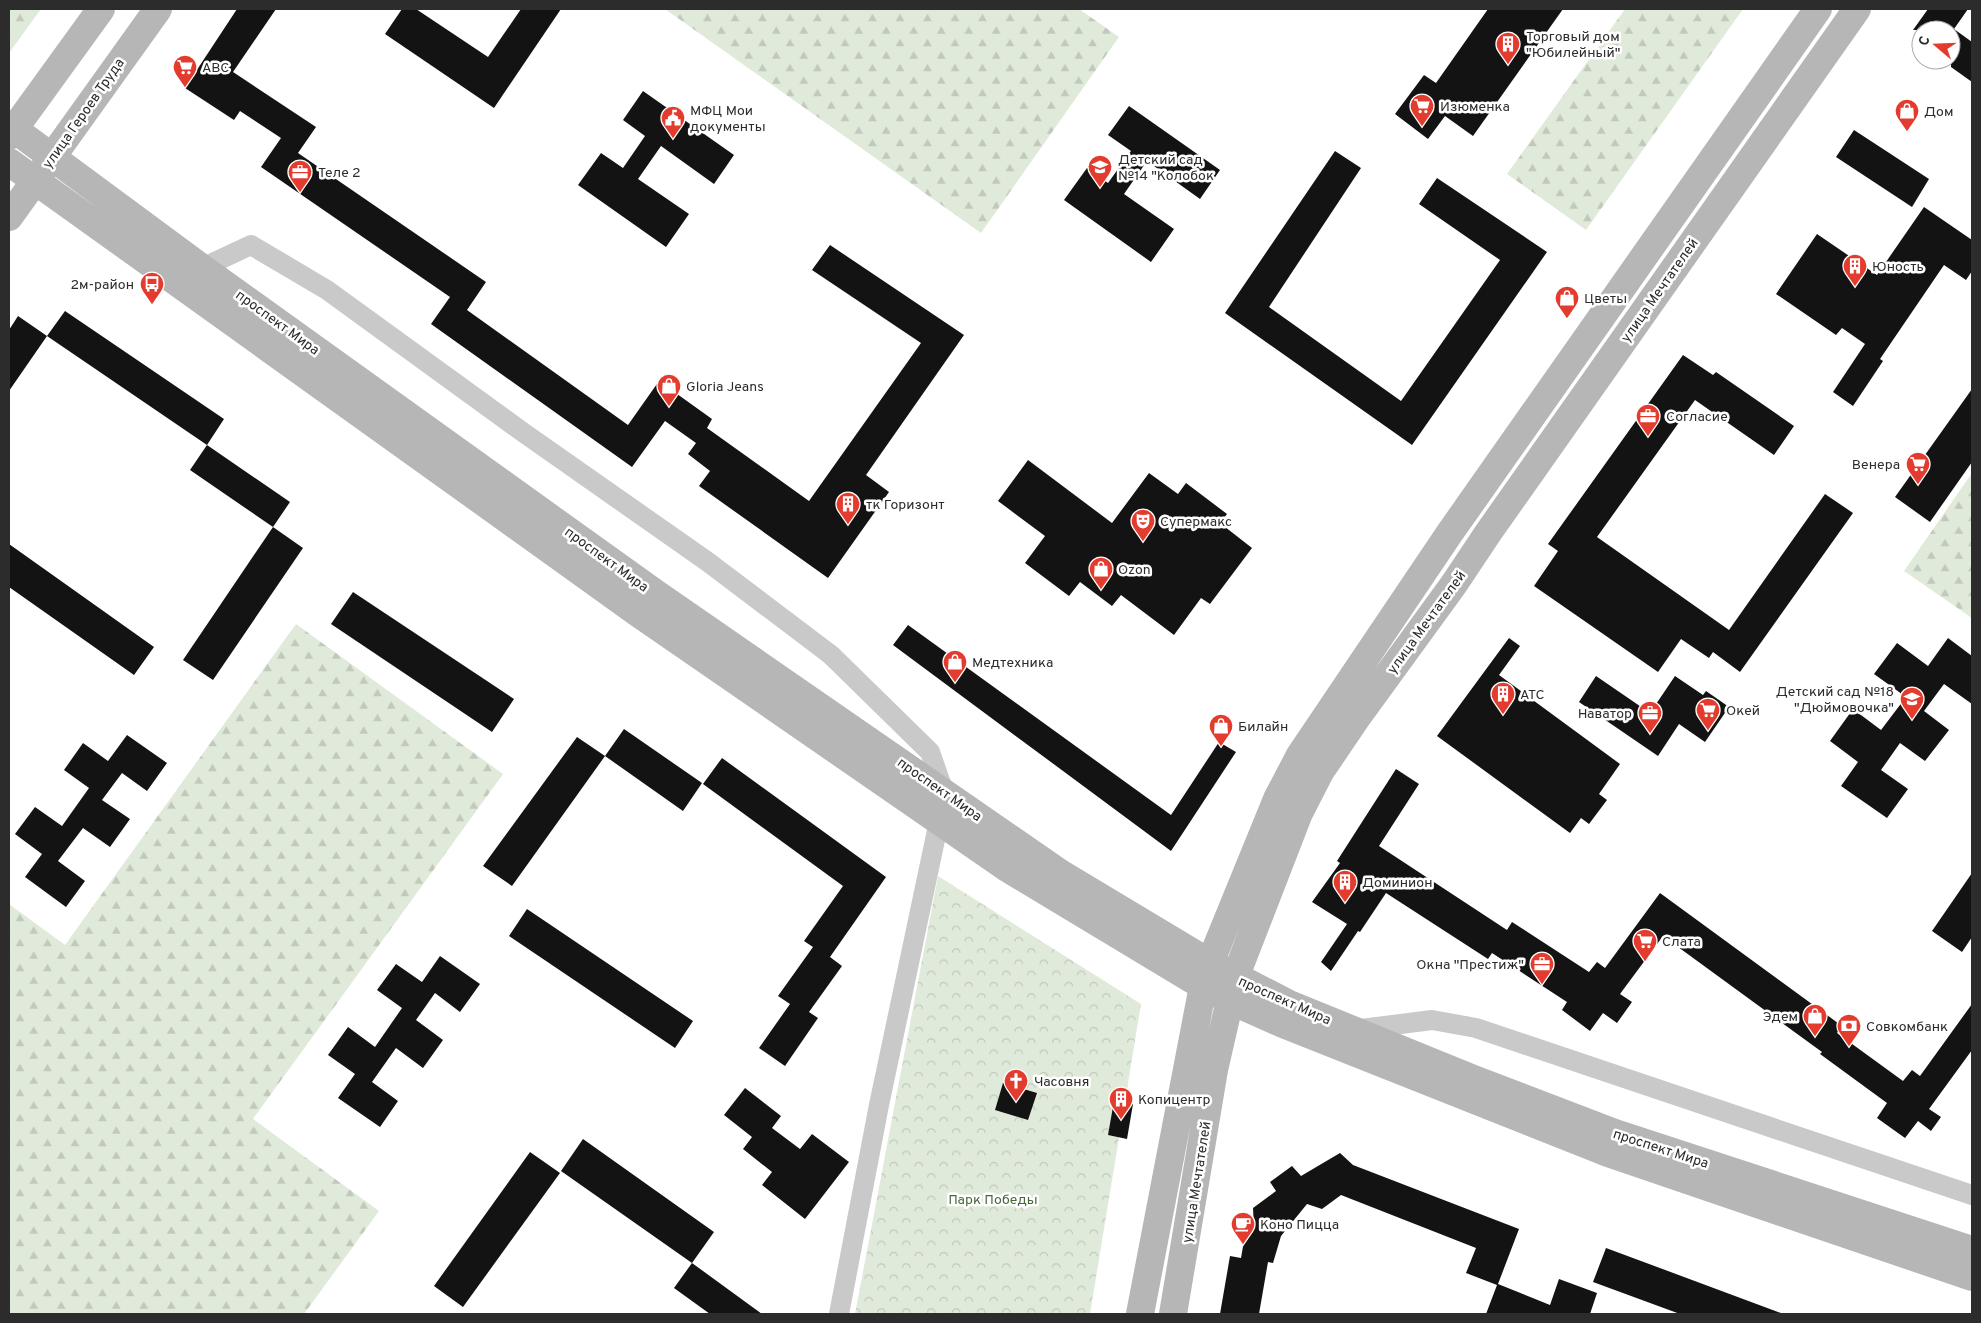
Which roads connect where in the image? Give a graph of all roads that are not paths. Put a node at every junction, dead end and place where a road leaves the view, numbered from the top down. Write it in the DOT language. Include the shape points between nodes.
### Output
graph roads {
  1 [pos="101,9"];
  2 [pos="158,9"];
  3 [pos="1818,9"];
  4 [pos="1857,9"];
  5 [pos="12,132"];
  6 [pos="53,156"];
  7 [pos="9,162"];
  8 [pos="35,181"];
  9 [pos="9,217"];
  10 [pos="202,268"];
  11 [pos="944,792"];
  12 [pos="939,821"];
  13 [pos="1207,975"];
  14 [pos="1232,989"];
  15 [pos="1353,1030"];
  16 [pos="1972,1195"];
  17 [pos="1972,1250"];
  18 [pos="1972,1277"];
  19 [pos="839,1314"];
  20 [pos="1140,1314"];
  21 [pos="1174,1314"];
  1 -- 5 [label="street"];
  2 -- 6 [label="street, улица Героев Труда"];
  3 -- 13 [label="street, улица Мечтателей" via="1449,534 1300,755 1277,799"];
  4 -- 14 [label="street, улица Мечтателей" via="1320,772 1298,813"];
  5 -- 6 [label="street, проспект Мира"];
  6 -- 8 [label="street, улица Героев Труда"];
  6 -- 10 [label="street, проспект Мира"];
  7 -- 8 [label="street, проспект Мира"];
  8 -- 9 [label="street, улица Героев Труда"];
  8 -- 12 [label="street, проспект Мира" via="638,613"];
  10 -- 11 [label="street, проспект Мира" via="655,593"];
  10 -- 11 [label="street" via="251,245 327,290 708,562 831,655 930,752"];
  11 -- 13 [label="street, проспект Мира"];
  12 -- 13 [label="street, проспект Мира" via="1007,868"];
  12 -- 19 [label="street"];
  13 -- 14 [label="street, проспект Мира"];
  13 -- 20 [label="street, улица Мечтателей"];
  14 -- 15 [label="street, проспект Мира" via="1289,1004"];
  14 -- 18 [label="street, проспект Мира" via="1283,1024 1608,1153"];
  14 -- 21 [label="street, улица Мечтателей" via="1214,1070"];
  15 -- 16 [label="street" via="1432,1020 1476,1028"];
  15 -- 17 [label="street, проспект Мира" via="1606,1130"];
}
